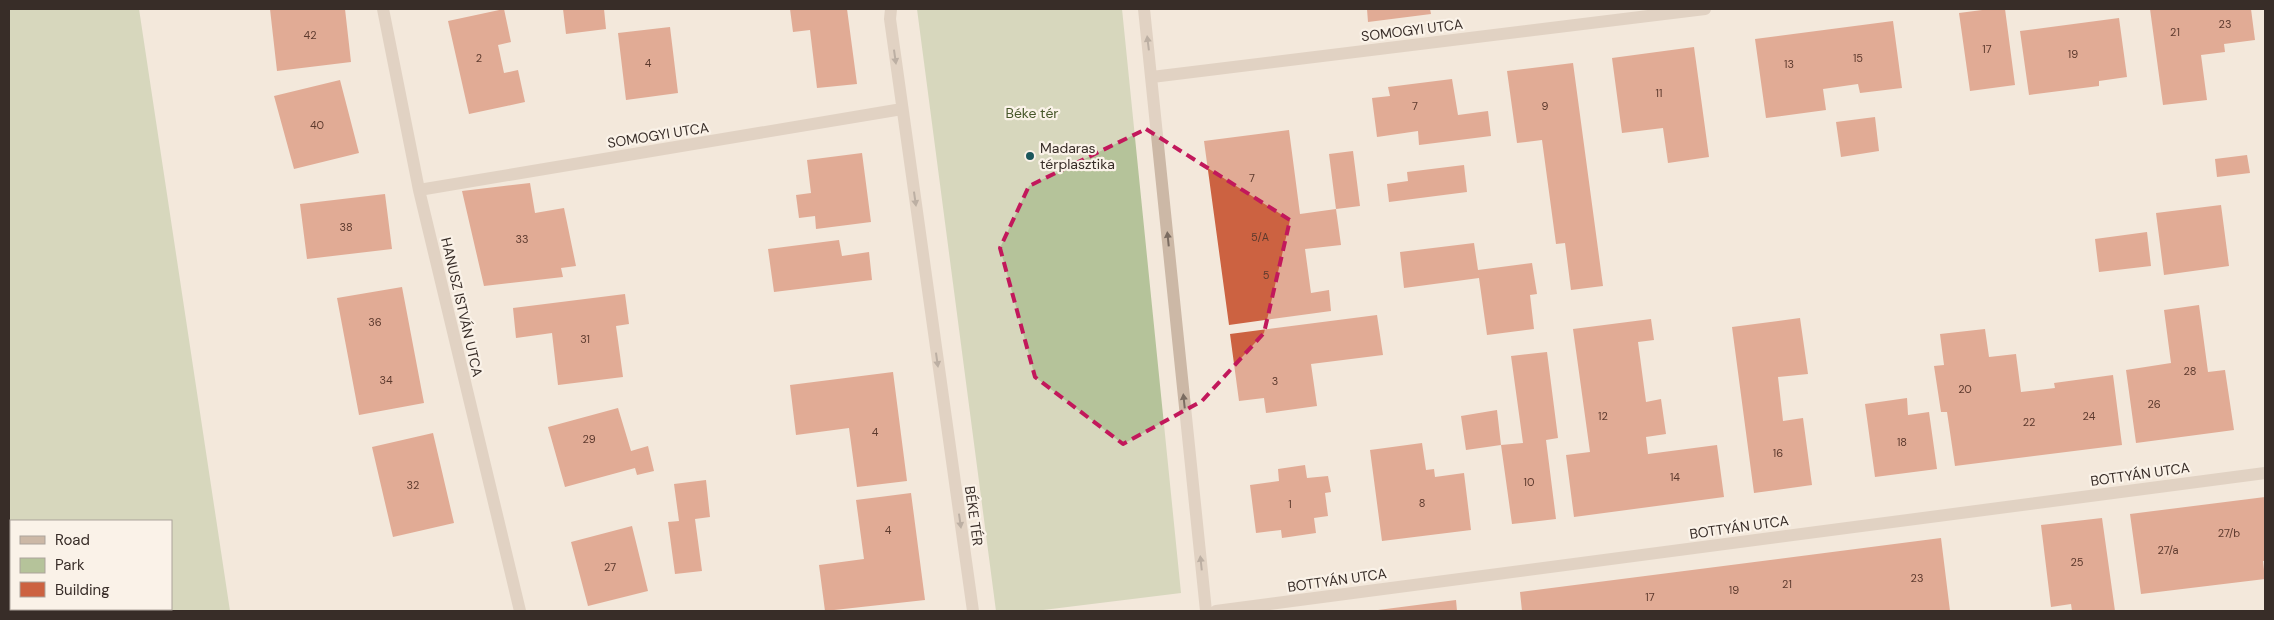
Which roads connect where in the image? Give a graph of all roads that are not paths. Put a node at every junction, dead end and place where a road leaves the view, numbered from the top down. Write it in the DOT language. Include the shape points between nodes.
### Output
graph roads {
  1 [pos="384,9"];
  2 [pos="891,9"];
  3 [pos="1144,9"];
  4 [pos="1705,9"];
  5 [pos="1152,77"];
  6 [pos="902,110"];
  7 [pos="419,190"];
  8 [pos="2265,473"];
  9 [pos="520,611"];
  10 [pos="973,611"];
  11 [pos="1206,611"];
  12 [pos="1216,611"];
  1 -- 7 [label="street, HANUSZ ISTVÁN UTCA"];
  2 -- 6 [label="street, BÉKE TÉR, one-way"];
  5 -- 3 [label="street, one-way"];
  4 -- 5 [label="street, SOMOGYI UTCA"];
  11 -- 5 [label="street, one-way"];
  6 -- 7 [label="street, SOMOGYI UTCA"];
  6 -- 10 [label="street, BÉKE TÉR, one-way"];
  7 -- 9 [label="street, HANUSZ ISTVÁN UTCA"];
  8 -- 12 [label="street, BOTTYÁN UTCA"];
}
